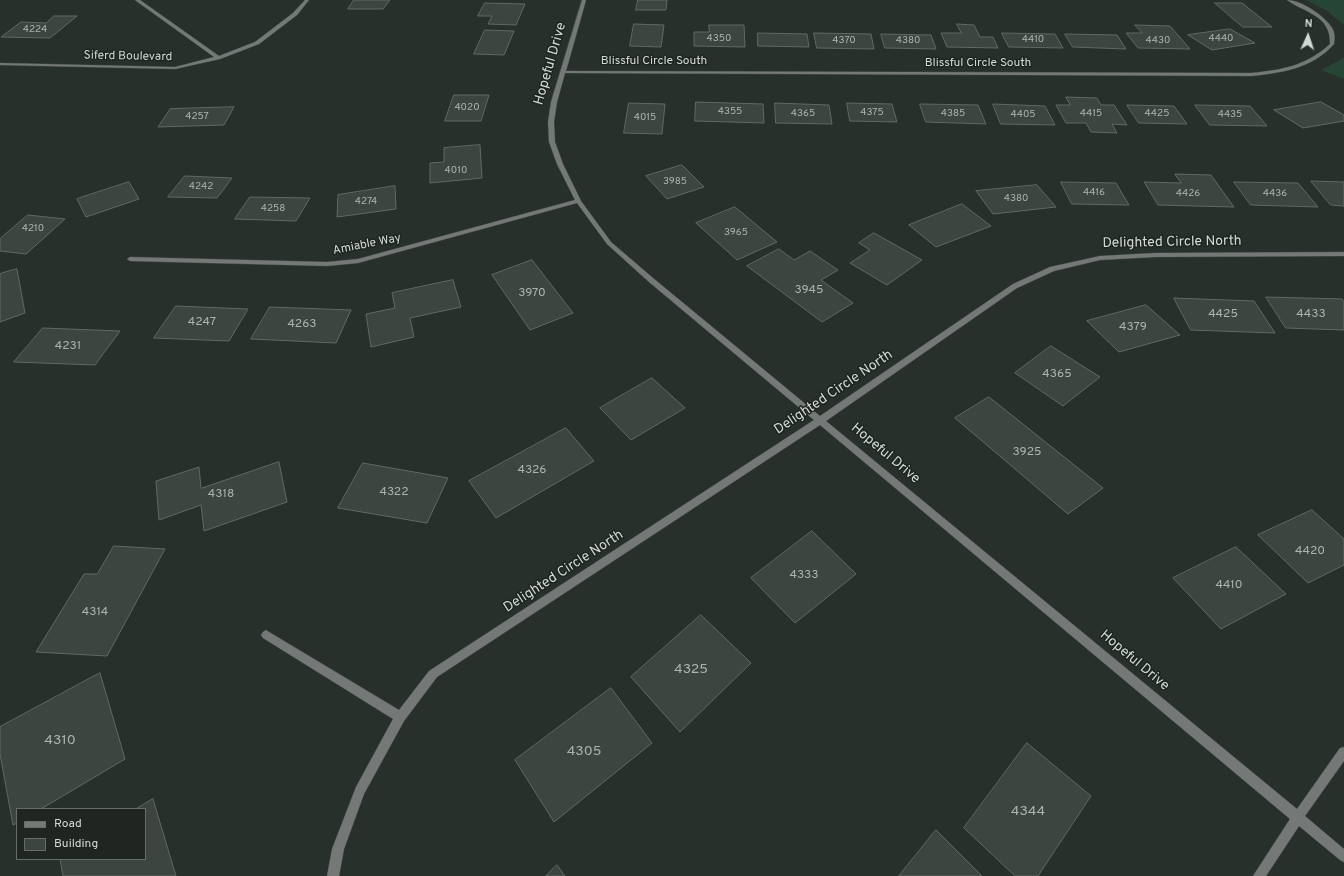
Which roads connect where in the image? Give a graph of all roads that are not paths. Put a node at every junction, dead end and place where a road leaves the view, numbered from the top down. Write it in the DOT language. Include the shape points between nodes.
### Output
graph roads {
  1 [pos="137,0"];
  2 [pos="307,0"];
  3 [pos="584,0"];
  4 [pos="1290,0"];
  5 [pos="218,58"];
  6 [pos="0,64"];
  7 [pos="564,72"];
  8 [pos="578,202"];
  9 [pos="1344,254"];
  10 [pos="130,259"];
  11 [pos="821,420"];
  12 [pos="266,635"];
  13 [pos="400,717"];
  14 [pos="1344,752"];
  15 [pos="1298,817"];
  16 [pos="1344,856"];
  17 [pos="334,876"];
  18 [pos="1259,876"];
  1 -- 5 [label="street"];
  2 -- 5 [label="street, Siferd Boulevard" via="295,14 257,42"];
  3 -- 7 [label="street, Hopeful Drive"];
  4 -- 7 [label="street, Blissful Circle South" via="1322,20 1332,29 1334,39 1320,56 1287,70 1271,73 1230,75"];
  5 -- 6 [label="street, Siferd Boulevard" via="175,68"];
  7 -- 8 [label="street, Hopeful Drive" via="550,122 552,142"];
  8 -- 10 [label="street, Amiable Way" via="358,260 327,264"];
  8 -- 11 [label="street, Hopeful Drive" via="609,243"];
  9 -- 11 [label="street, Delighted Circle North" via="1155,255 1100,258 1052,269 1015,286"];
  11 -- 13 [label="street, Delighted Circle North" via="433,674"];
  11 -- 15 [label="street, Hopeful Drive"];
  12 -- 13 [label="street"];
  13 -- 17 [label="street, Delighted Circle North" via="360,791 338,849"];
  14 -- 15 [label="street"];
  15 -- 16 [label="street, Hopeful Drive"];
  15 -- 18 [label="street"];
}
